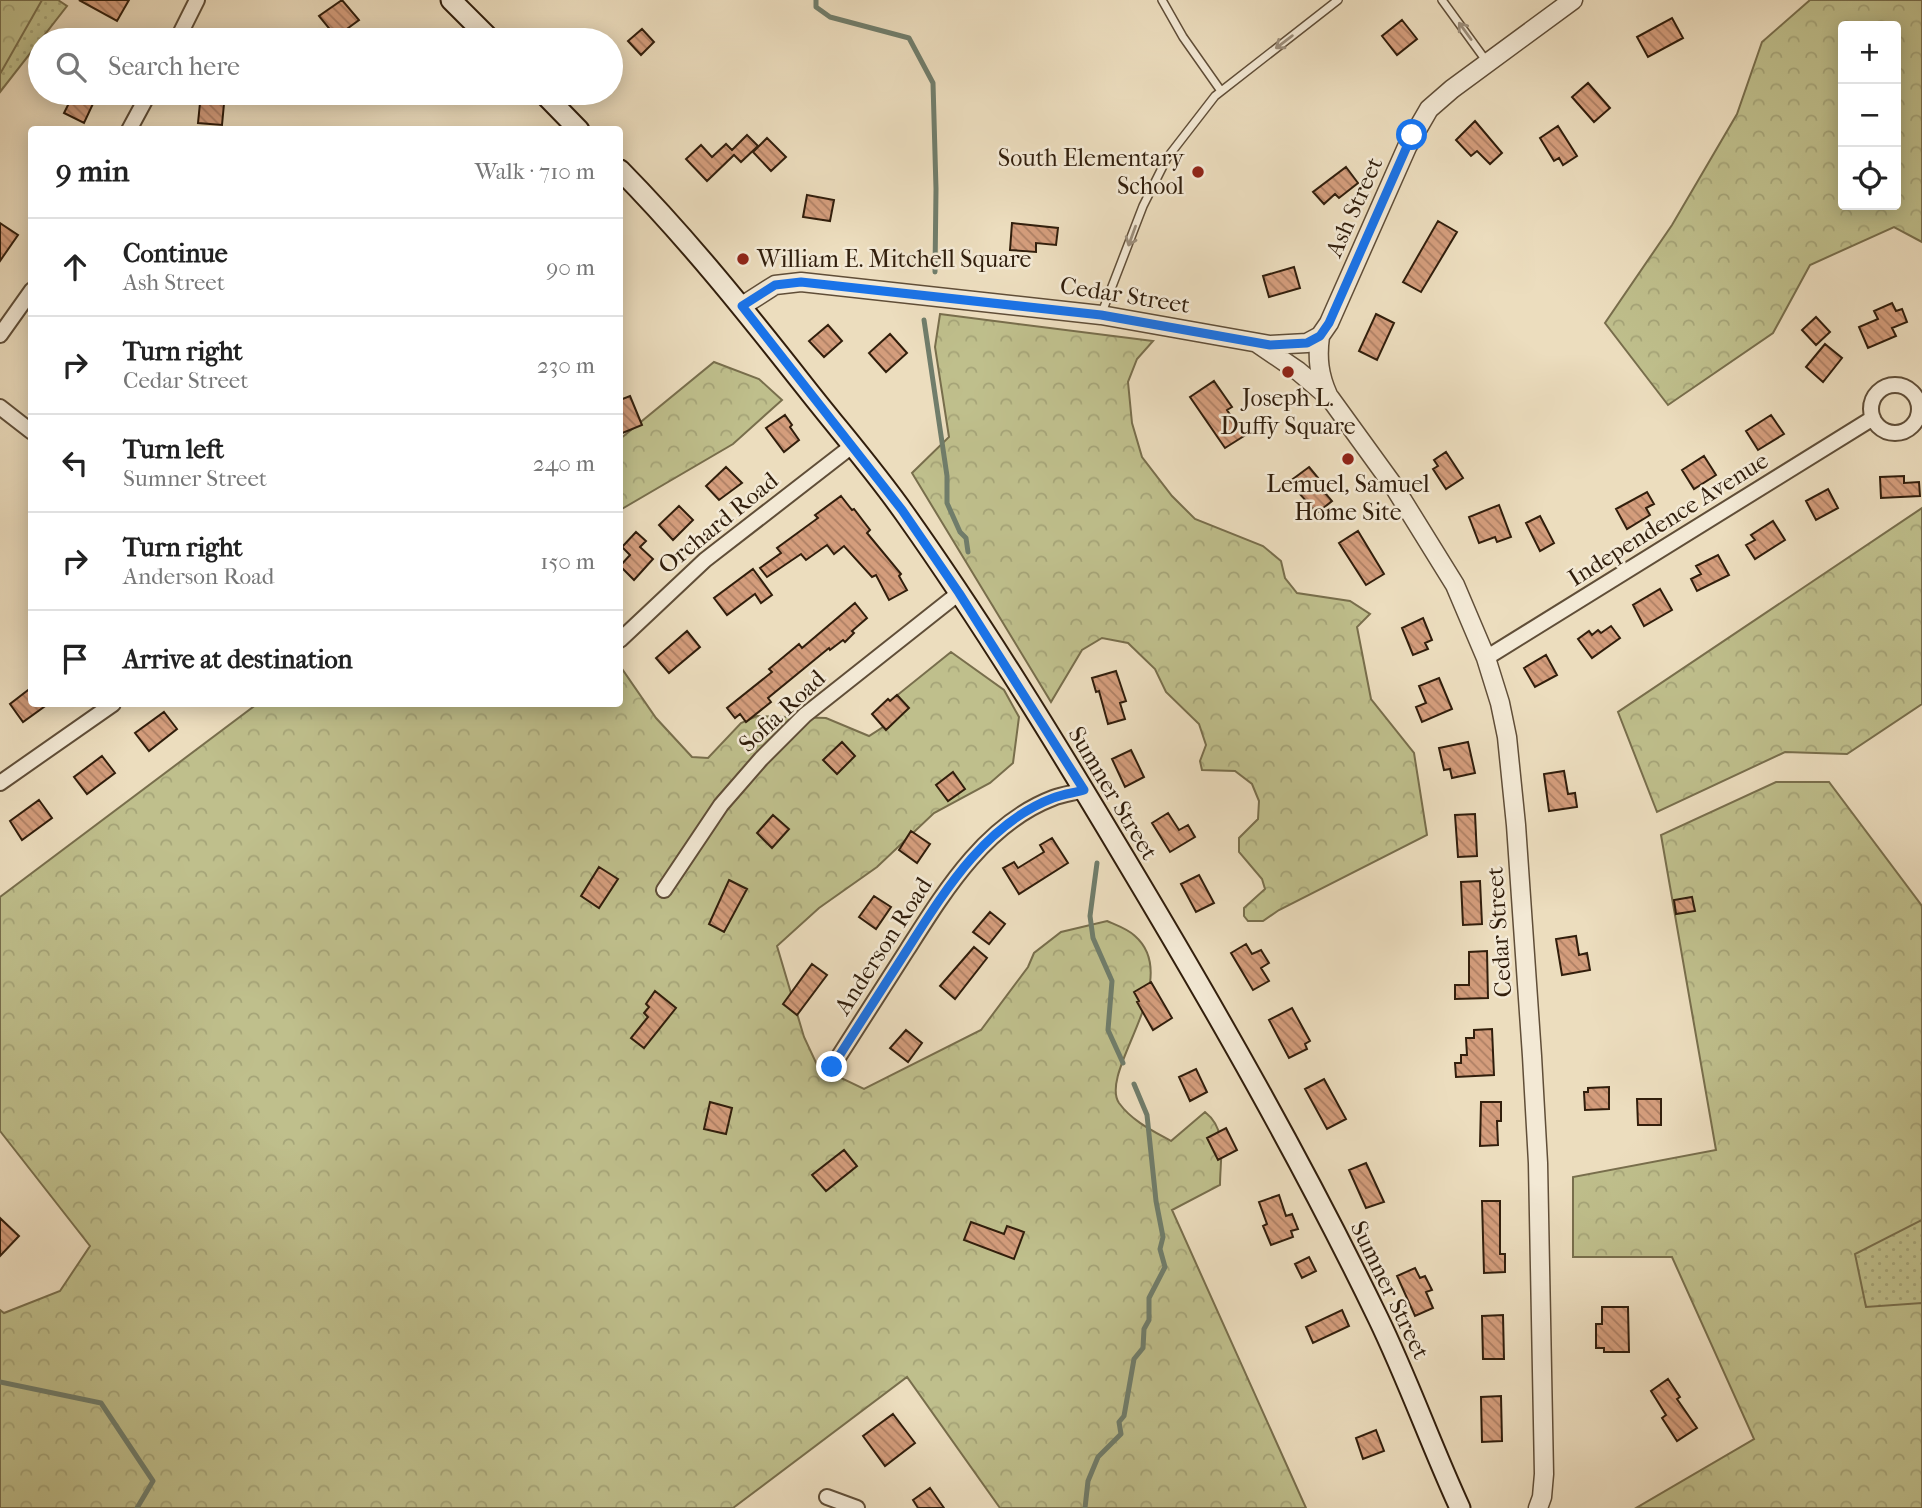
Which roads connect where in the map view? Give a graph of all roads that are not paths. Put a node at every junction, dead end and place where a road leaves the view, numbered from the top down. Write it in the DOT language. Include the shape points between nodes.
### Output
graph roads {
  1 [pos="197,0"];
  2 [pos="451,0"];
  3 [pos="1162,0"];
  4 [pos="1338,0"];
  5 [pos="1443,0"];
  6 [pos="1573,0"];
  7 [pos="183,28"];
  8 [pos="479,28"];
  9 [pos="1488,63"];
  10 [pos="1221,91"];
  11 [pos="144,105"];
  12 [pos="555,105"];
  13 [pos="135,126"];
  14 [pos="575,126"];
  15 [pos="623,173"];
  16 [pos="28,296"];
  17 [pos="742,306"];
  18 [pos="1101,315"];
  19 [pos="0,335"];
  20 [pos="1320,336"];
  21 [pos="1257,343"];
  22 [pos="1330,398"];
  23 [pos="0,407"];
  24 [pos="1873,418"];
  25 [pos="28,429"];
  26 [pos="852,446"];
  27 [pos="959,593"];
  28 [pos="623,637"];
  29 [pos="1486,658"];
  30 [pos="109,707"];
  31 [pos="0,783"];
  32 [pos="1084,790"];
  33 [pos="664,890"];
  34 [pos="832,1067"];
  35 [pos="827,1497"];
  36 [pos="857,1508"];
  37 [pos="1460,1508"];
  38 [pos="1538,1508"];
  1 -- 7 [label="street"];
  2 -- 8 [label="main road"];
  3 -- 10 [label="lane"];
  4 -- 10 [label="lane, one-way"];
  9 -- 5 [label="lane, one-way"];
  6 -- 9 [label="street, Ash Street"];
  9 -- 20 [label="street, Ash Street" via="1429,109 1418,125"];
  10 -- 18 [label="lane, one-way" via="1154,181"];
  11 -- 13 [label="street"];
  12 -- 14 [label="main road"];
  15 -- 17 [label="main road, Sumner Street"];
  16 -- 19 [label="street"];
  17 -- 18 [label="street, Cedar Street" via="770,288 793,281"];
  17 -- 26 [label="main road, Sumner Street"];
  18 -- 21 [label="street, Cedar Street"];
  20 -- 21 [label="street, Cedar Street" via="1295,345"];
  20 -- 22 [label="street, Cedar Street" via="1320,373"];
  21 -- 22 [label="street, Cedar Street"];
  22 -- 29 [label="street, Cedar Street" via="1429,540 1455,585"];
  23 -- 25 [label="street"];
  24 -- 29 [label="street, Independence Avenue"];
  26 -- 27 [label="main road, Sumner Street"];
  26 -- 28 [label="street, Orchard Road" via="715,552"];
  27 -- 32 [label="main road, Sumner Street"];
  27 -- 33 [label="street, Sofia Road" via="805,715 776,744 721,805"];
  29 -- 38 [label="street, Cedar Street" via="1507,737 1532,1056 1544,1474"];
  30 -- 31 [label="street"];
  32 -- 34 [label="street, Anderson Road" via="1036,806 967,862"];
  32 -- 37 [label="main road, Sumner Street" via="1302,1166 1399,1364"];
  35 -- 36 [label="street"];
}
